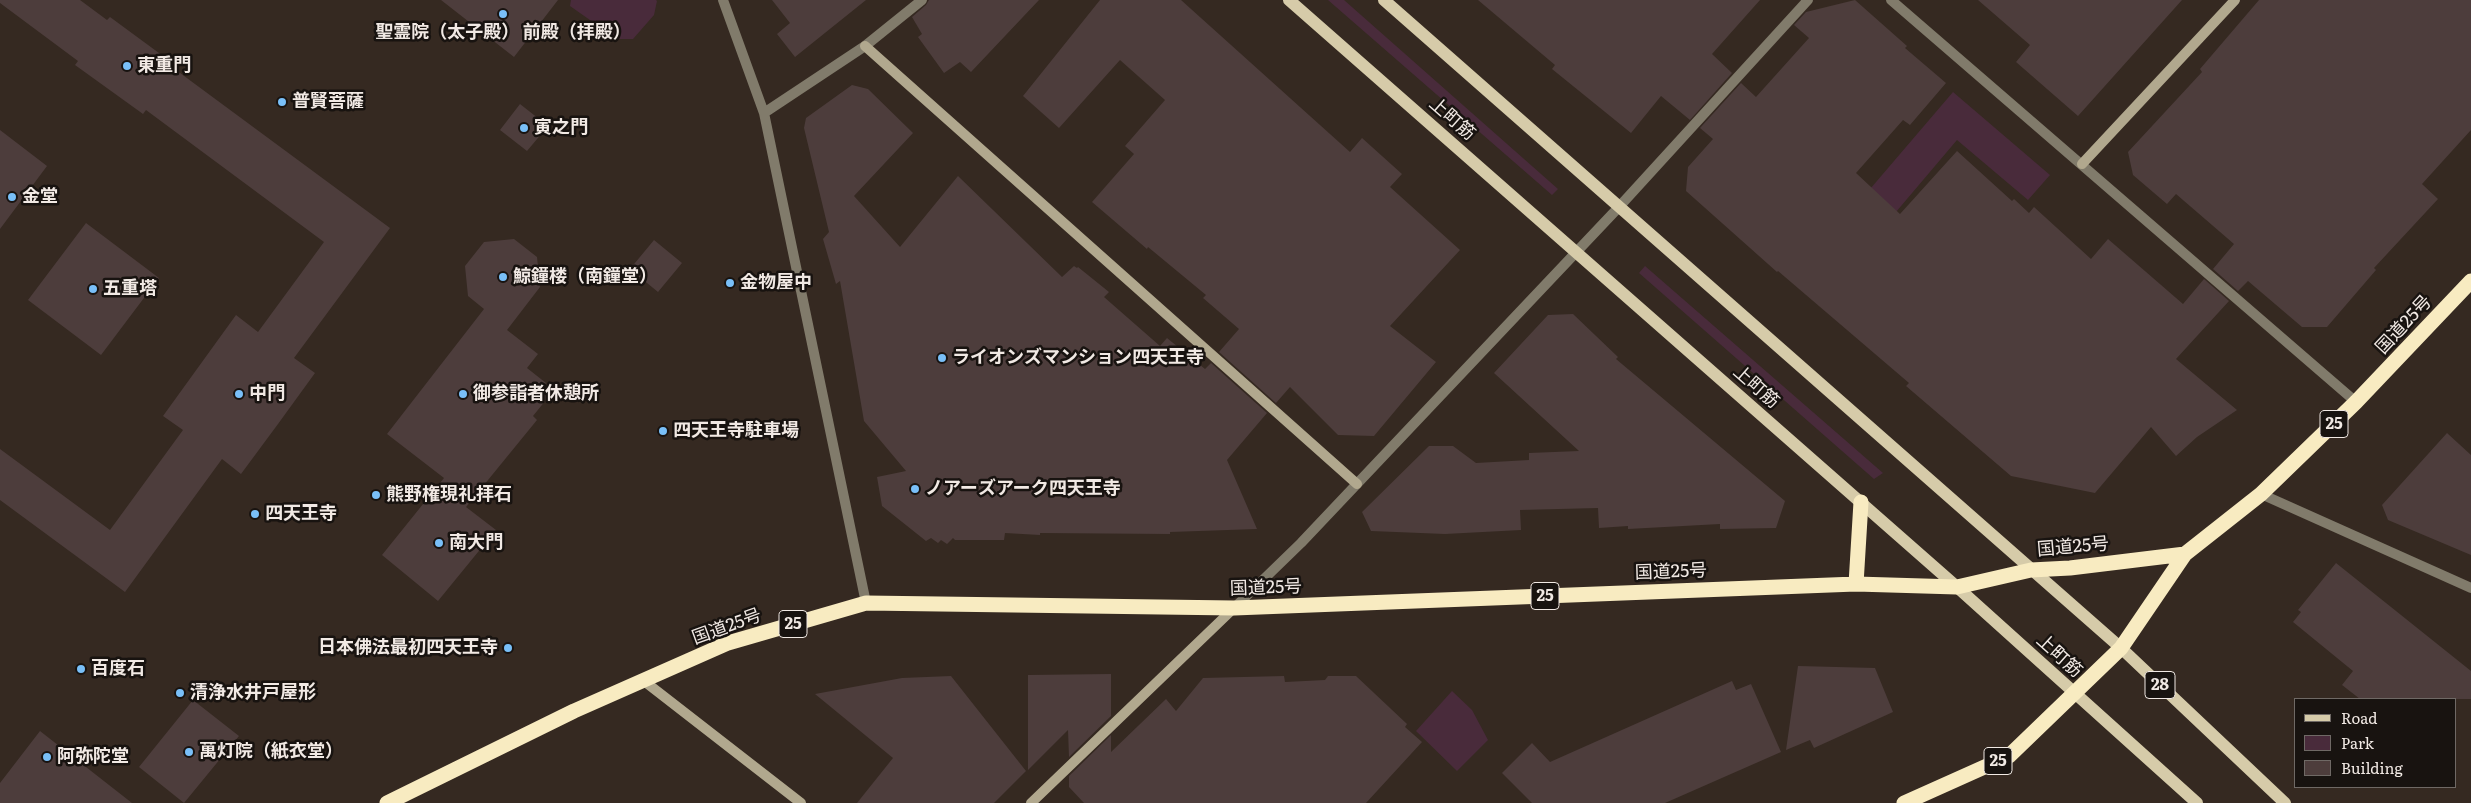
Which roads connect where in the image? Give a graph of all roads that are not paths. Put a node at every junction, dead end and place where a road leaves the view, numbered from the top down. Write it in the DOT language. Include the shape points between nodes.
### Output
graph roads {
  1 [pos="723,0"];
  2 [pos="922,0"];
  3 [pos="1289,0"];
  4 [pos="1384,0"];
  5 [pos="1808,0"];
  6 [pos="1890,0"];
  7 [pos="2235,0"];
  8 [pos="865,46"];
  9 [pos="764,112"];
  10 [pos="2082,164"];
  11 [pos="1618,208"];
  12 [pos="1576,252"];
  13 [pos="2471,281"];
  14 [pos="2356,402"];
  15 [pos="1357,484"];
  16 [pos="2261,494"];
  17 [pos="1860,502"];
  18 [pos="2185,554"];
  19 [pos="2031,570"];
  20 [pos="1856,584"];
  21 [pos="1957,586"];
  22 [pos="2471,588"];
  23 [pos="866,603"];
  24 [pos="1234,608"];
  25 [pos="2121,648"];
  26 [pos="644,681"];
  27 [pos="2074,694"];
  28 [pos="387,803"];
  29 [pos="801,803"];
  30 [pos="1031,803"];
  31 [pos="1904,803"];
  32 [pos="2197,803"];
  33 [pos="2285,803"];
  1 -- 9 [label="street"];
  2 -- 8 [label="street"];
  3 -- 12 [label="main road, 上町筋"];
  4 -- 11 [label="main road"];
  5 -- 11 [label="street"];
  6 -- 10 [label="street"];
  7 -- 10 [label="street"];
  8 -- 9 [label="street"];
  8 -- 15 [label="street"];
  9 -- 23 [label="street"];
  10 -- 14 [label="street"];
  11 -- 12 [label="street"];
  11 -- 19 [label="main road"];
  12 -- 15 [label="street"];
  12 -- 17 [label="main road, 上町筋"];
  13 -- 14 [label="highway, 国道25号 / 25"];
  14 -- 16 [label="highway, 国道25号 / 25"];
  15 -- 24 [label="street"];
  16 -- 18 [label="highway, 国道25号 / 25"];
  16 -- 22 [label="street"];
  17 -- 20 [label="highway"];
  17 -- 21 [label="main road, 上町筋"];
  18 -- 19 [label="highway, 国道25号 / 25"];
  18 -- 25 [label="highway, 国道25号 / 25"];
  19 -- 21 [label="highway, 国道25号 / 25"];
  19 -- 25 [label="main road, 28"];
  20 -- 21 [label="highway, 国道25号 / 25"];
  20 -- 24 [label="highway, 国道25号 / 25"];
  21 -- 27 [label="main road, 上町筋"];
  23 -- 24 [label="highway, 国道25号 / 25"];
  23 -- 26 [label="highway, 国道25号 / 25" via="728,643"];
  24 -- 30 [label="street"];
  25 -- 27 [label="highway, 国道25号 / 25"];
  25 -- 33 [label="main road, 28"];
  26 -- 28 [label="highway, 国道25号 / 25" via="574,711"];
  26 -- 29 [label="street"];
  27 -- 31 [label="highway, 国道25号 / 25" via="2009,756"];
  27 -- 32 [label="main road, 上町筋"];
}
